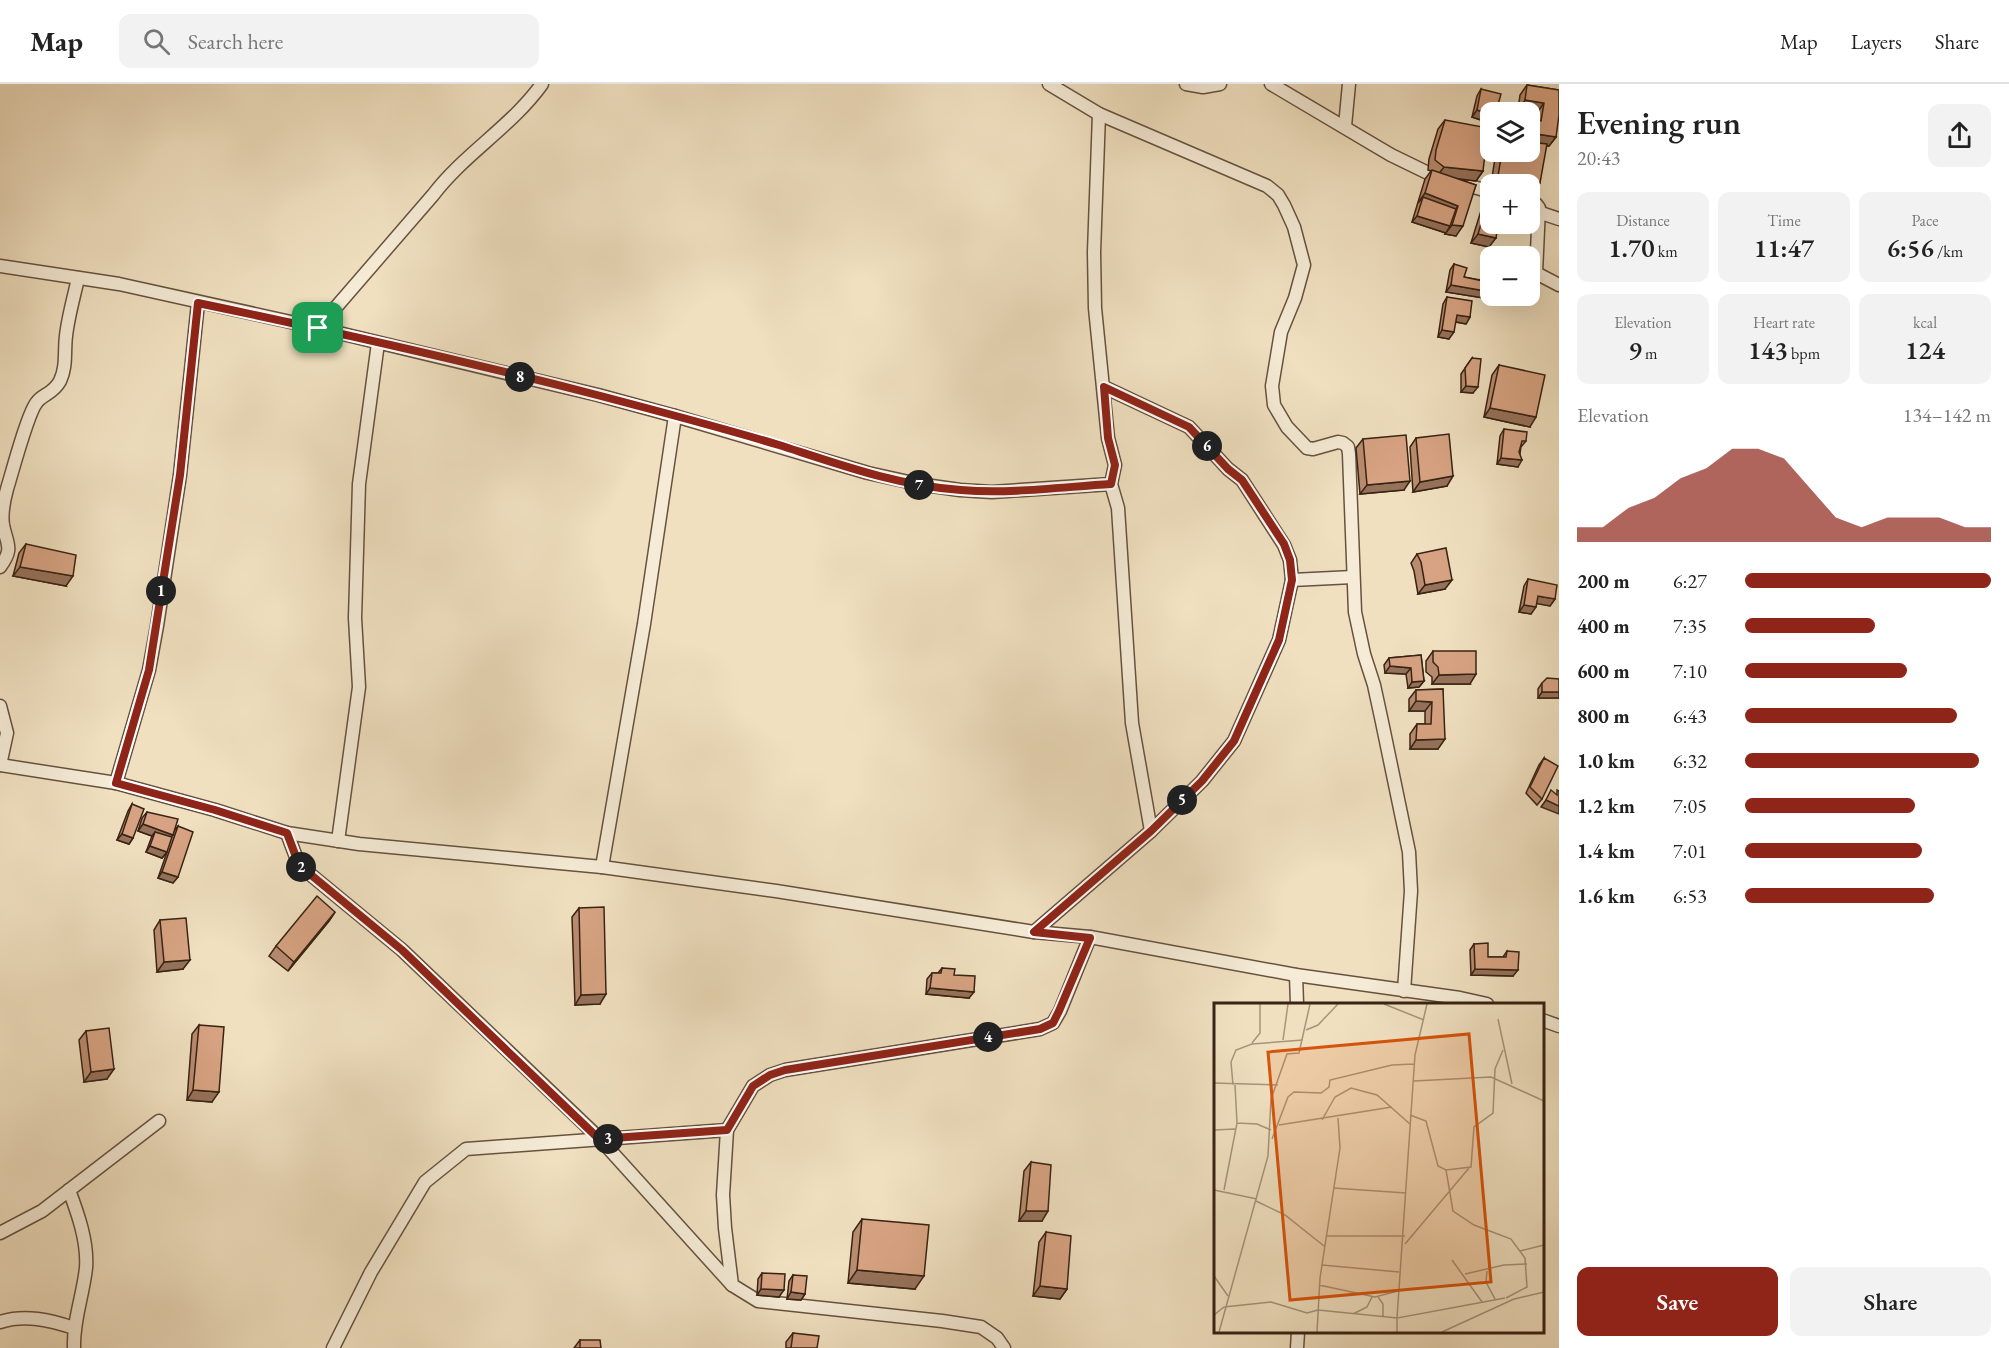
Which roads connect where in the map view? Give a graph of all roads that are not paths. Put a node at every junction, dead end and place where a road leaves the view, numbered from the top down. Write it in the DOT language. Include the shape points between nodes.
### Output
graph roads {
  1 [pos="542,84"];
  2 [pos="1049,84"];
  3 [pos="1186,84"];
  4 [pos="1220,84"];
  5 [pos="1271,84"];
  6 [pos="1349,84"];
  7 [pos="1099,114"];
  8 [pos="1345,126"];
  9 [pos="1480,189"];
  10 [pos="1540,210"];
  11 [pos="1559,219"];
  12 [pos="1535,234"];
  13 [pos="0,266"];
  14 [pos="78,278"];
  15 [pos="1559,285"];
  16 [pos="198,303"];
  17 [pos="318,328"];
  18 [pos="378,342"];
  19 [pos="1104,387"];
  20 [pos="675,416"];
  21 [pos="1111,484"];
  22 [pos="0,567"];
  23 [pos="1353,577"];
  24 [pos="1292,580"];
  25 [pos="0,706"];
  26 [pos="0,765"];
  27 [pos="116,783"];
  28 [pos="1151,831"];
  29 [pos="287,833"];
  30 [pos="338,841"];
  31 [pos="602,867"];
  32 [pos="1034,932"];
  33 [pos="1090,938"];
  34 [pos="1296,975"];
  35 [pos="1404,991"];
  36 [pos="1297,1003"];
  37 [pos="1480,1003"];
  38 [pos="1544,1021"];
  39 [pos="1559,1026"];
  40 [pos="159,1121"];
  41 [pos="727,1130"];
  42 [pos="600,1139"];
  43 [pos="69,1190"];
  44 [pos="0,1233"];
  45 [pos="732,1285"];
  46 [pos="0,1322"];
  47 [pos="74,1328"];
  48 [pos="1298,1333"];
  49 [pos="75,1348"];
  50 [pos="333,1348"];
  51 [pos="1004,1348"];
  52 [pos="1297,1348"];
  1 -- 17 [label="street" via="510,122 449,174"];
  2 -- 7 [label="street"];
  3 -- 4 [label="street"];
  5 -- 8 [label="street"];
  6 -- 8 [label="street"];
  7 -- 19 [label="street" via="1094,263"];
  7 -- 23 [label="street" via="1267,186 1284,205 1304,265 1281,332 1272,395 1287,427 1307,448 1338,442 1348,447"];
  8 -- 9 [label="street" via="1428,173"];
  10 -- 11 [label="street"];
  12 -- 15 [label="street" via="1536,273"];
  13 -- 14 [label="street"];
  14 -- 16 [label="street"];
  14 -- 22 [label="street" via="64,368 59,383 37,402 28,419 3,504 9,543 8,556"];
  16 -- 17 [label="street"];
  16 -- 27 [label="street" via="180,475 153,648"];
  17 -- 18 [label="street"];
  18 -- 20 [label="street"];
  18 -- 30 [label="street" via="359,484 355,618 359,687"];
  19 -- 21 [label="street" via="1108,438 1115,465"];
  19 -- 24 [label="street" via="1189,427 1242,480 1284,544"];
  20 -- 21 [label="street" via="918,484 992,492"];
  20 -- 31 [label="street"];
  21 -- 28 [label="street" via="1118,508 1132,723"];
  23 -- 24 [label="street"];
  23 -- 35 [label="street" via="1355,612 1409,852 1411,891"];
  24 -- 28 [label="street" via="1279,640 1234,741 1202,781"];
  25 -- 26 [label="street" via="7,733"];
  26 -- 27 [label="street"];
  27 -- 29 [label="street"];
  28 -- 32 [label="street"];
  29 -- 30 [label="street"];
  29 -- 42 [label="street" via="299,865 402,950"];
  30 -- 31 [label="street"];
  31 -- 32 [label="street"];
  32 -- 33 [label="street"];
  33 -- 34 [label="street"];
  33 -- 41 [label="street" via="1053,1023 1040,1029 785,1070 753,1086"];
  34 -- 35 [label="street"];
  34 -- 36 [label="street"];
  35 -- 37 [label="street"];
  38 -- 39 [label="street"];
  40 -- 43 [label="street"];
  41 -- 42 [label="street"];
  41 -- 45 [label="street" via="723,1195"];
  42 -- 45 [label="street"];
  42 -- 50 [label="street" via="466,1149 425,1182 371,1272"];
  43 -- 44 [label="street" via="42,1211"];
  43 -- 47 [label="street" via="84,1238 86,1268"];
  45 -- 51 [label="street" via="758,1301 981,1328 998,1338"];
  46 -- 47 [label="street" via="31,1318"];
  47 -- 49 [label="street"];
  48 -- 52 [label="street"];
}
